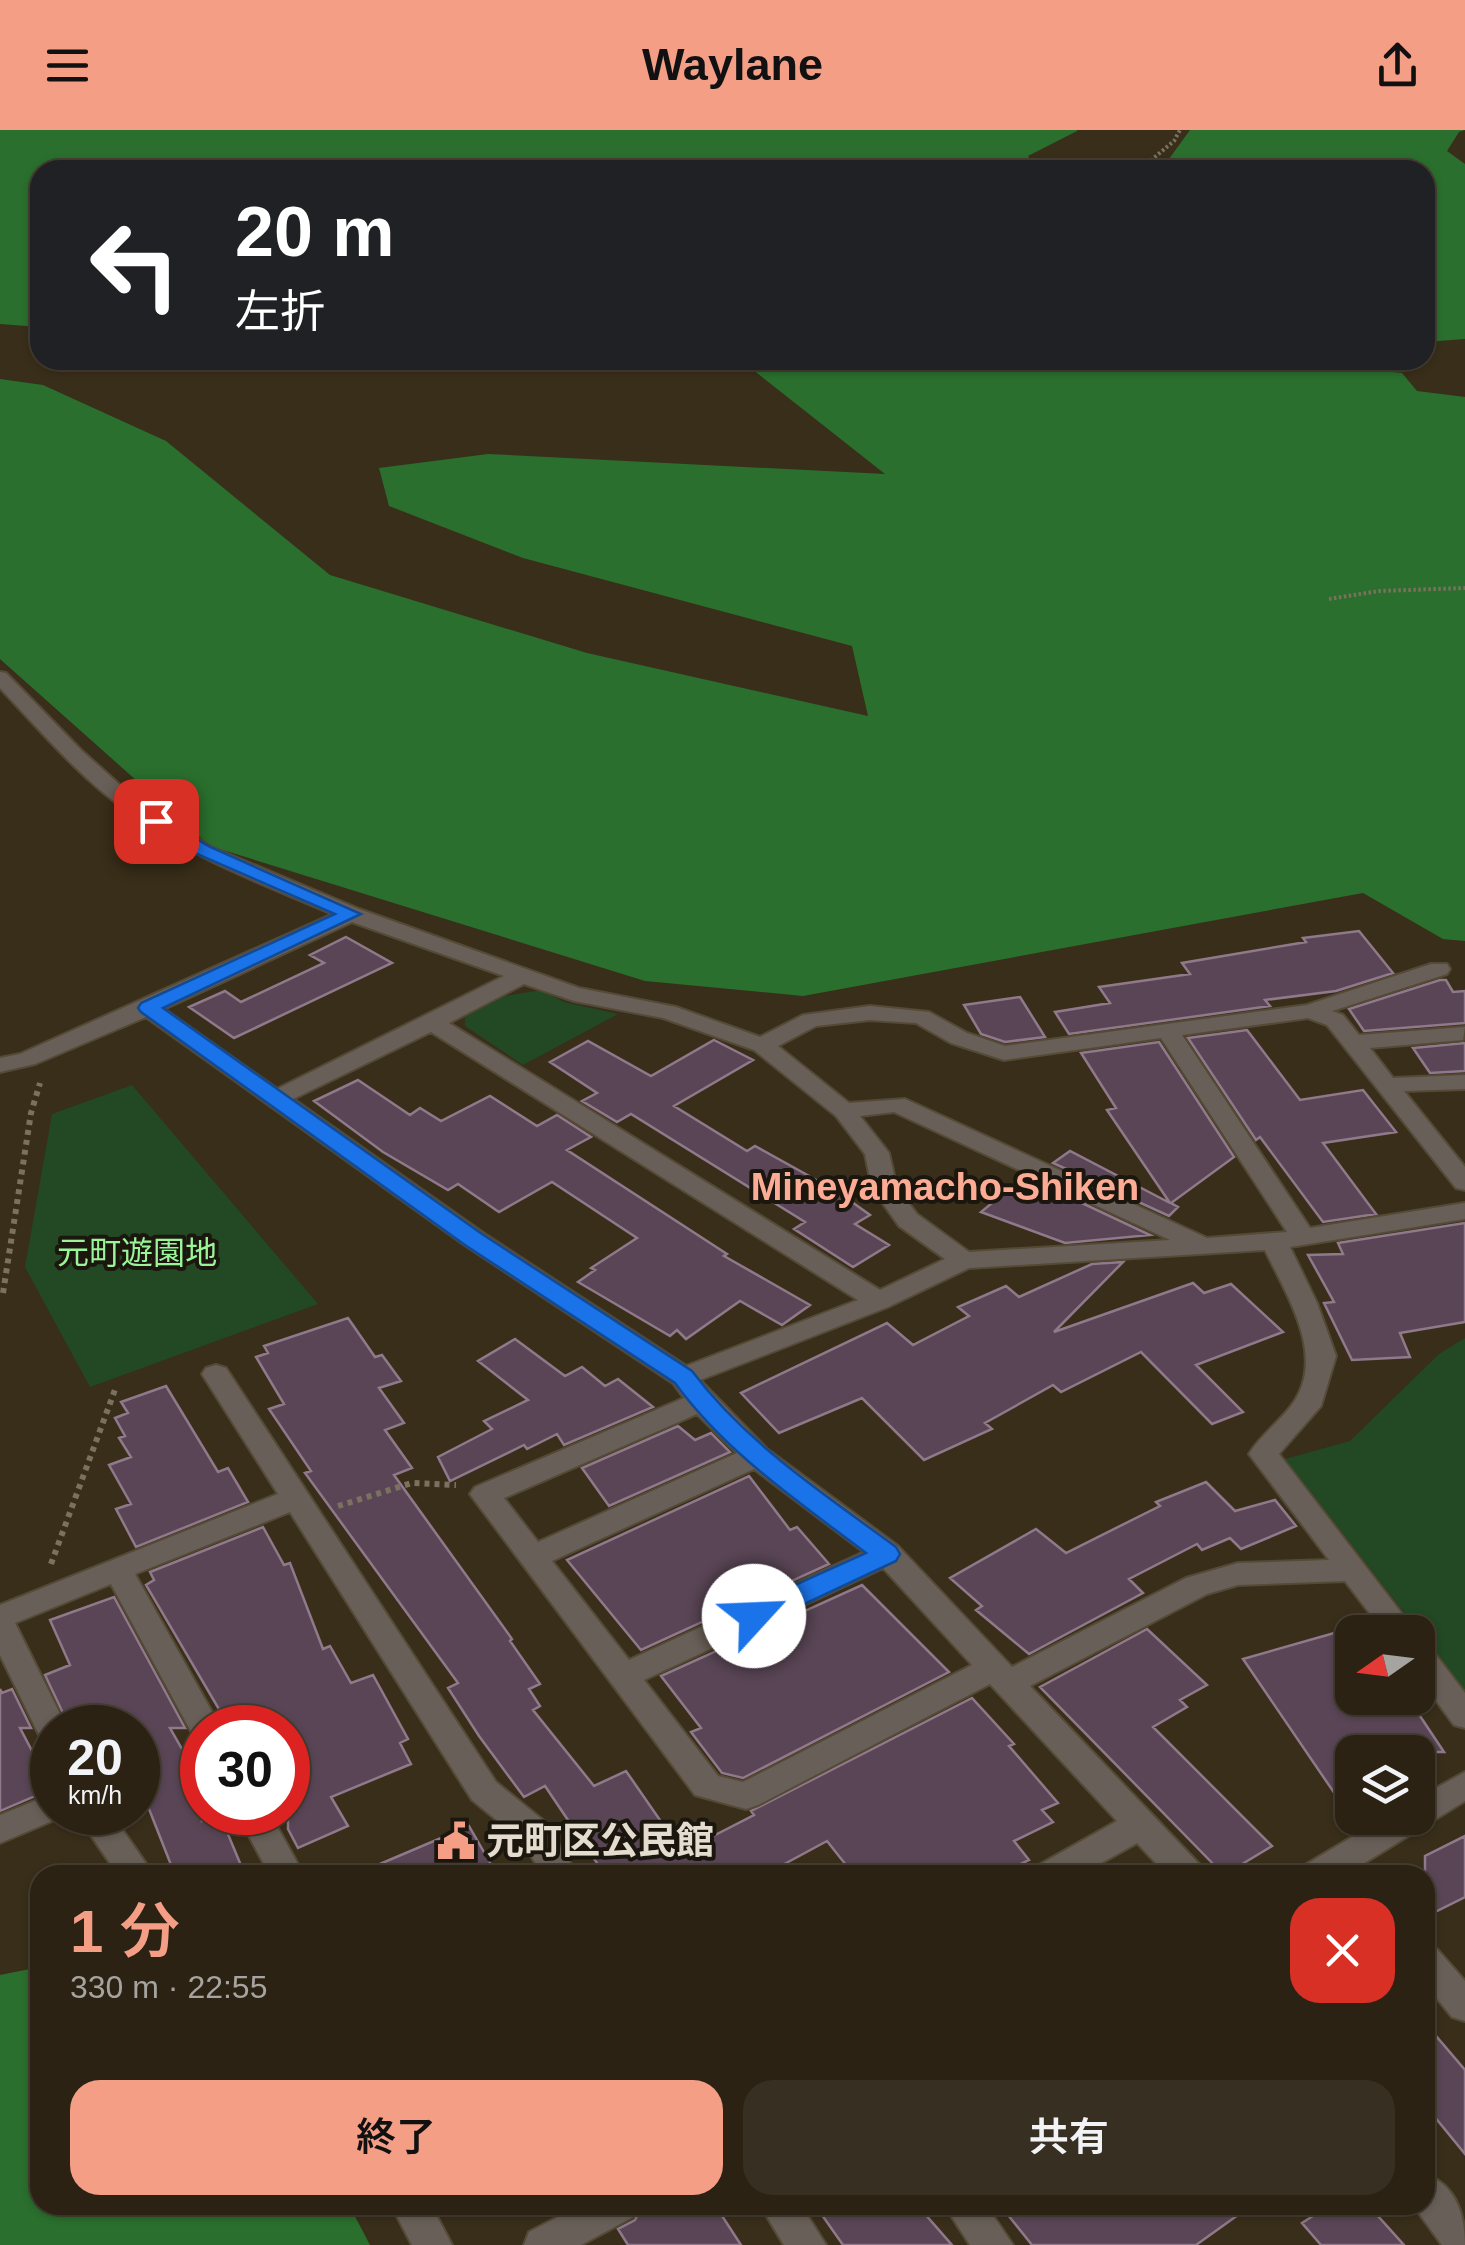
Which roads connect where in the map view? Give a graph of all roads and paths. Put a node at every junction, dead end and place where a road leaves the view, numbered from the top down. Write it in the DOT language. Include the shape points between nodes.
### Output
graph roads {
  1 [pos="1180,130"];
  2 [pos="1151,160"];
  3 [pos="1465,588"];
  4 [pos="1328,599"];
  5 [pos="0,676"];
  6 [pos="352,914"];
  7 [pos="1439,969"];
  8 [pos="524,975"];
  9 [pos="148,1008"];
  10 [pos="1310,1011"];
  11 [pos="432,1023"];
  12 [pos="1168,1032"];
  13 [pos="1463,1033"];
  14 [pos="1354,1043"];
  15 [pos="762,1045"];
  16 [pos="52,1048"];
  17 [pos="0,1065"];
  18 [pos="1465,1082"];
  19 [pos="1387,1085"];
  20 [pos="275,1099"];
  21 [pos="844,1111"];
  22 [pos="1465,1183"];
  23 [pos="1465,1210"];
  24 [pos="1288,1239"];
  25 [pos="1199,1244"];
  26 [pos="964,1260"];
  27 [pos="3,1293"];
  28 [pos="879,1301"];
  29 [pos="216,1374"];
  30 [pos="116,1387"];
  31 [pos="692,1389"];
  32 [pos="757,1456"];
  33 [pos="485,1494"];
  34 [pos="302,1507"];
  35 [pos="887,1554"];
  36 [pos="532,1558"];
  37 [pos="118,1570"];
  38 [pos="1353,1570"];
  39 [pos="54,1595"];
  40 [pos="1388,1615"];
  41 [pos="0,1620"];
  42 [pos="1003,1675"];
  43 [pos="1435,1676"];
  44 [pos="621,1677"];
  45 [pos="40,1705"];
  46 [pos="192,1705"];
  47 [pos="1465,1716"];
  48 [pos="1465,1784"];
  49 [pos="1435,1803"];
  50 [pos="30,1817"];
  51 [pos="1141,1824"];
  52 [pos="0,1830"];
  53 [pos="108,1835"];
  54 [pos="265,1835"];
  55 [pos="1387,1835"];
  56 [pos="130,1865"];
  57 [pos="281,1865"];
  58 [pos="554,1865"];
  59 [pos="1069,1865"];
  60 [pos="1179,1865"];
  61 [pos="1344,1865"];
  62 [pos="1435,1971"];
  63 [pos="1465,2006"];
  64 [pos="1435,2204"];
  65 [pos="416,2215"];
  66 [pos="599,2215"];
  67 [pos="785,2215"];
  68 [pos="971,2215"];
  69 [pos="1465,2244"];
  70 [pos="434,2245"];
  71 [pos="542,2245"];
  72 [pos="807,2245"];
  73 [pos="994,2245"];
  1 -- 2 [label="path"];
  3 -- 4 [label="path" via="1397,588"];
  5 -- 6 [label="street" via="132,806 204,850"];
  6 -- 8 [label="street"];
  6 -- 9 [label="street"];
  7 -- 10 [label="street"];
  8 -- 11 [label="street"];
  8 -- 15 [label="street" via="574,994 668,1012"];
  9 -- 16 [label="street"];
  9 -- 20 [label="street"];
  10 -- 12 [label="street"];
  10 -- 14 [label="street" via="1335,1020"];
  11 -- 20 [label="street"];
  11 -- 28 [label="street"];
  12 -- 15 [label="street" via="1004,1053 921,1017 870,1013 811,1020"];
  12 -- 24 [label="street"];
  13 -- 14 [label="street"];
  14 -- 19 [label="street"];
  15 -- 21 [label="street"];
  16 -- 17 [label="street"];
  16 -- 27 [label="path" via="30,1113"];
  18 -- 19 [label="street"];
  19 -- 22 [label="street"];
  20 -- 31 [label="street"];
  21 -- 25 [label="street" via="897,1104"];
  21 -- 26 [label="street" via="877,1154 886,1188 908,1220"];
  23 -- 24 [label="street"];
  24 -- 25 [label="street"];
  24 -- 38 [label="street" via="1322,1356 1307,1406 1263,1454"];
  25 -- 26 [label="street"];
  26 -- 28 [label="street"];
  28 -- 31 [label="street"];
  29 -- 34 [label="street"];
  30 -- 39 [label="path" via="50,1564"];
  31 -- 32 [label="street"];
  31 -- 33 [label="street"];
  32 -- 35 [label="street"];
  32 -- 36 [label="street"];
  33 -- 34 [label="path" via="444,1481"];
  33 -- 36 [label="street"];
  34 -- 37 [label="street"];
  34 -- 58 [label="street" via="484,1791 532,1830"];
  35 -- 42 [label="street"];
  35 -- 44 [label="street"];
  36 -- 44 [label="street"];
  37 -- 39 [label="street"];
  37 -- 46 [label="street"];
  38 -- 40 [label="street"];
  38 -- 42 [label="street" via="1238,1574"];
  39 -- 41 [label="street"];
  41 -- 45 [label="street"];
  42 -- 44 [label="street" via="746,1796 708,1786"];
  42 -- 51 [label="street"];
  43 -- 47 [label="street"];
  48 -- 49 [label="street"];
  50 -- 52 [label="street"];
  51 -- 59 [label="street"];
  51 -- 60 [label="street"];
  53 -- 56 [label="street"];
  54 -- 57 [label="street"];
  55 -- 61 [label="street"];
  62 -- 63 [label="street"];
  64 -- 69 [label="street"];
  65 -- 70 [label="street"];
  66 -- 71 [label="street"];
  67 -- 72 [label="street"];
  68 -- 73 [label="street"];
}
